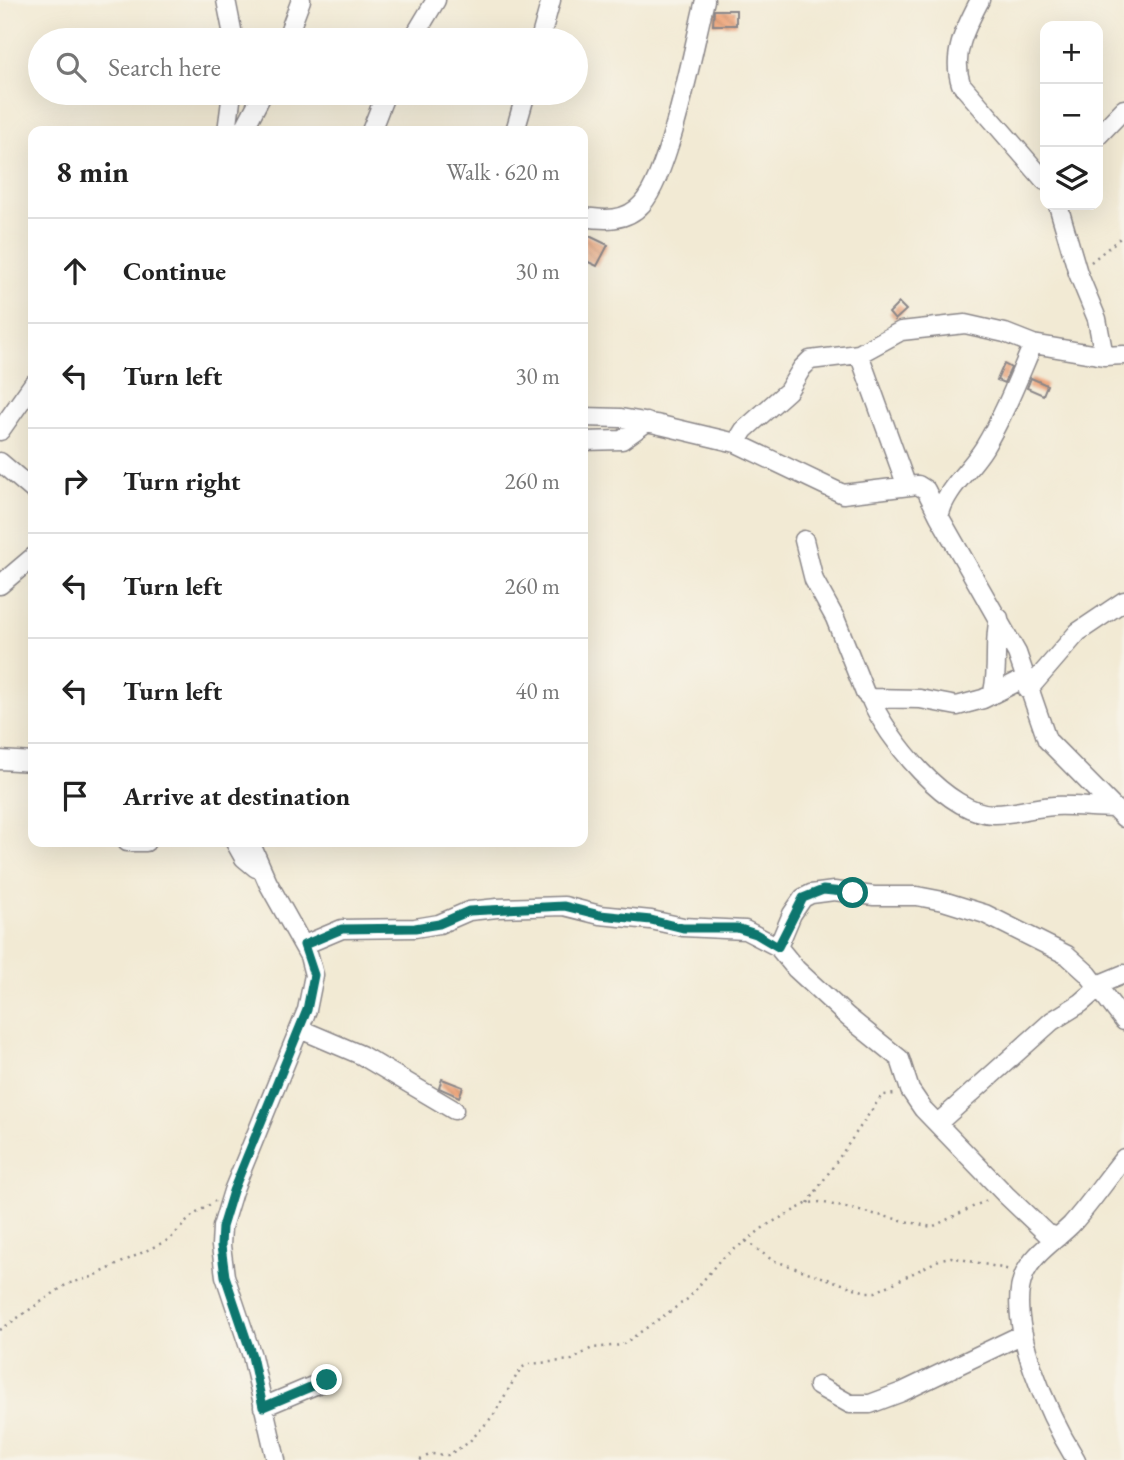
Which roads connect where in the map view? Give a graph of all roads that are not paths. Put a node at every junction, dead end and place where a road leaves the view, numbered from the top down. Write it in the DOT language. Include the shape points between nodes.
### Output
graph roads {
  1 [pos="226,0"];
  2 [pos="301,0"];
  3 [pos="436,0"];
  4 [pos="551,0"];
  5 [pos="705,0"];
  6 [pos="980,0"];
  7 [pos="232,28"];
  8 [pos="290,28"];
  9 [pos="419,28"];
  10 [pos="543,28"];
  11 [pos="230,105"];
  12 [pos="257,105"];
  13 [pos="381,105"];
  14 [pos="523,105"];
  15 [pos="1124,109"];
  16 [pos="228,126"];
  17 [pos="246,126"];
  18 [pos="373,126"];
  19 [pos="516,126"];
  20 [pos="1103,131"];
  21 [pos="1040,175"];
  22 [pos="1059,210"];
  23 [pos="588,217"];
  24 [pos="1033,344"];
  25 [pos="859,354"];
  26 [pos="1124,355"];
  27 [pos="1104,356"];
  28 [pos="28,391"];
  29 [pos="588,417"];
  30 [pos="647,422"];
  31 [pos="0,431"];
  32 [pos="588,441"];
  33 [pos="736,443"];
  34 [pos="0,461"];
  35 [pos="906,484"];
  36 [pos="28,486"];
  37 [pos="951,488"];
  38 [pos="926,490"];
  39 [pos="939,516"];
  40 [pos="804,540"];
  41 [pos="28,561"];
  42 [pos="0,585"];
  43 [pos="1124,601"];
  44 [pos="999,618"];
  45 [pos="1028,683"];
  46 [pos="993,692"];
  47 [pos="870,698"];
  48 [pos="0,760"];
  49 [pos="28,762"];
  50 [pos="1118,813"];
  51 [pos="238,847"];
  52 [pos="252,847"];
  53 [pos="263,872"];
  54 [pos="304,945"];
  55 [pos="778,947"];
  56 [pos="1124,974"];
  57 [pos="1096,988"];
  58 [pos="1124,1021"];
  59 [pos="300,1029"];
  60 [pos="454,1110"];
  61 [pos="938,1122"];
  62 [pos="1122,1167"];
  63 [pos="1058,1237"];
  64 [pos="1023,1334"];
  65 [pos="327,1380"];
  66 [pos="818,1386"];
  67 [pos="263,1407"];
  68 [pos="276,1460"];
  69 [pos="1076,1460"];
  1 -- 7 [label="street"];
  2 -- 8 [label="street"];
  3 -- 9 [label="street"];
  4 -- 10 [label="street"];
  5 -- 23 [label="street" via="667,153 647,196 620,219"];
  6 -- 21 [label="street" via="956,56 961,84"];
  11 -- 16 [label="street"];
  12 -- 17 [label="street"];
  13 -- 18 [label="street"];
  14 -- 19 [label="street"];
  15 -- 20 [label="street"];
  22 -- 27 [label="street" via="1097,319"];
  24 -- 25 [label="street" via="989,329 951,324 901,331"];
  24 -- 27 [label="street"];
  24 -- 37 [label="street" via="995,430"];
  25 -- 33 [label="street" via="810,360 788,391 744,430"];
  25 -- 35 [label="street"];
  26 -- 27 [label="street"];
  28 -- 31 [label="street"];
  29 -- 30 [label="street"];
  30 -- 32 [label="street" via="622,440"];
  30 -- 33 [label="street"];
  33 -- 35 [label="street" via="843,494"];
  34 -- 36 [label="street"];
  35 -- 38 [label="street"];
  37 -- 38 [label="street" via="939,493"];
  37 -- 39 [label="street"];
  38 -- 39 [label="street"];
  39 -- 44 [label="street"];
  40 -- 47 [label="street" via="814,580"];
  41 -- 42 [label="street"];
  43 -- 45 [label="street" via="1078,632"];
  44 -- 45 [label="street"];
  44 -- 46 [label="street"];
  45 -- 46 [label="street"];
  45 -- 50 [label="street" via="1047,740"];
  46 -- 47 [label="street" via="957,706 920,699"];
  47 -- 50 [label="street" via="882,724 911,763 979,811 993,815 1053,806"];
  48 -- 49 [label="street"];
  51 -- 53 [label="street" via="249,865"];
  52 -- 53 [label="street"];
  53 -- 54 [label="street"];
  54 -- 55 [label="street" via="342,929 415,928 469,911 564,906 683,928 737,928"];
  54 -- 59 [label="street" via="314,975"];
  55 -- 57 [label="street" via="792,914 811,894 823,890 917,896 968,908 1053,947 1081,967"];
  55 -- 61 [label="street" via="848,1017 900,1059 910,1090"];
  56 -- 57 [label="street"];
  57 -- 58 [label="street"];
  57 -- 61 [label="street" via="1043,1028"];
  59 -- 60 [label="street" via="360,1055"];
  59 -- 67 [label="street" via="222,1227 222,1259"];
  61 -- 63 [label="street" via="1006,1195 1046,1233"];
  62 -- 63 [label="street"];
  63 -- 64 [label="street" via="1024,1273 1018,1296"];
  64 -- 66 [label="street" via="870,1404 850,1404"];
  64 -- 69 [label="street" via="1053,1415"];
  65 -- 67 [label="street"];
  67 -- 68 [label="street"];
}
